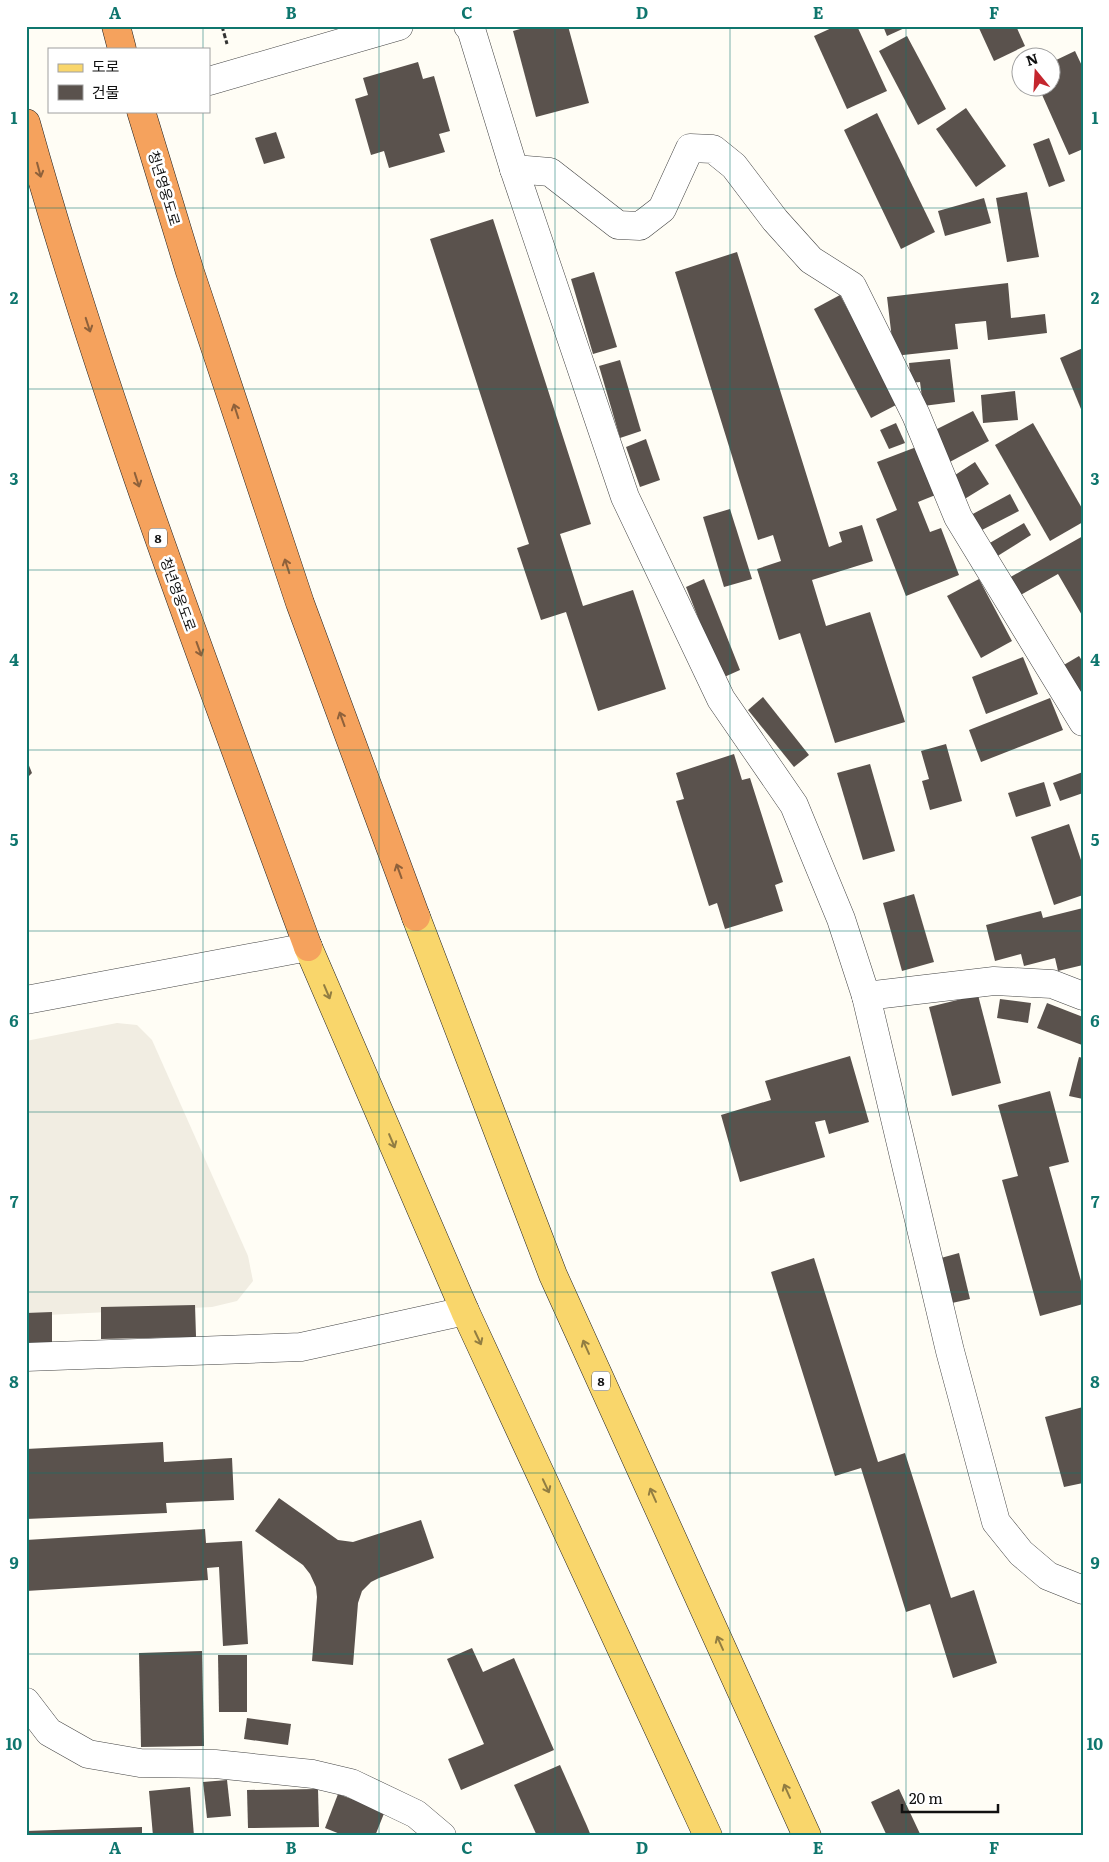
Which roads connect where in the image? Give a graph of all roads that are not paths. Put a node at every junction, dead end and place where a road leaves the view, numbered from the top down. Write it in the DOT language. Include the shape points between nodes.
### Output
graph roads {
  1 [pos="116,26"];
  2 [pos="128,26"];
  3 [pos="399,26"];
  4 [pos="468,26"];
  5 [pos="122,48"];
  6 [pos="129,48"];
  7 [pos="210,81"];
  8 [pos="141,112"];
  9 [pos="26,123"];
  10 [pos="514,169"];
  11 [pos="1083,722"];
  12 [pos="416,917"];
  13 [pos="308,947"];
  14 [pos="866,996"];
  15 [pos="1083,996"];
  16 [pos="26,1000"];
  17 [pos="465,1312"];
  18 [pos="26,1357"];
  19 [pos="1083,1590"];
  20 [pos="26,1702"];
  21 [pos="442,1836"];
  22 [pos="708,1836"];
  23 [pos="807,1836"];
  1 -- 5 [label="highway"];
  2 -- 6 [label="highway"];
  3 -- 7 [label="street"];
  4 -- 10 [label="street" via="472,29"];
  12 -- 8 [label="highway, 청년영웅도로 / 8, one-way" via="300,603 190,272"];
  9 -- 13 [label="highway, 청년영웅도로 / 8, one-way" via="138,483"];
  10 -- 11 [label="street" via="550,172 618,225 640,226 662,208 690,148 713,149 734,166 775,220 811,260 852,286 916,415 958,517"];
  10 -- 14 [label="street" via="625,497 721,699 794,805 841,919"];
  23 -- 12 [label="main road, 8, one-way" via="553,1274"];
  13 -- 16 [label="street"];
  13 -- 17 [label="main road, 8, one-way"];
  14 -- 15 [label="street" via="994,981 1052,984"];
  14 -- 19 [label="street" via="947,1341 996,1522 1021,1553 1048,1576"];
  17 -- 18 [label="street" via="302,1347"];
  17 -- 22 [label="main road, 8, one-way"];
  20 -- 21 [label="street" via="49,1732 88,1754 140,1764 215,1764 313,1774 351,1783 416,1814"];
}
